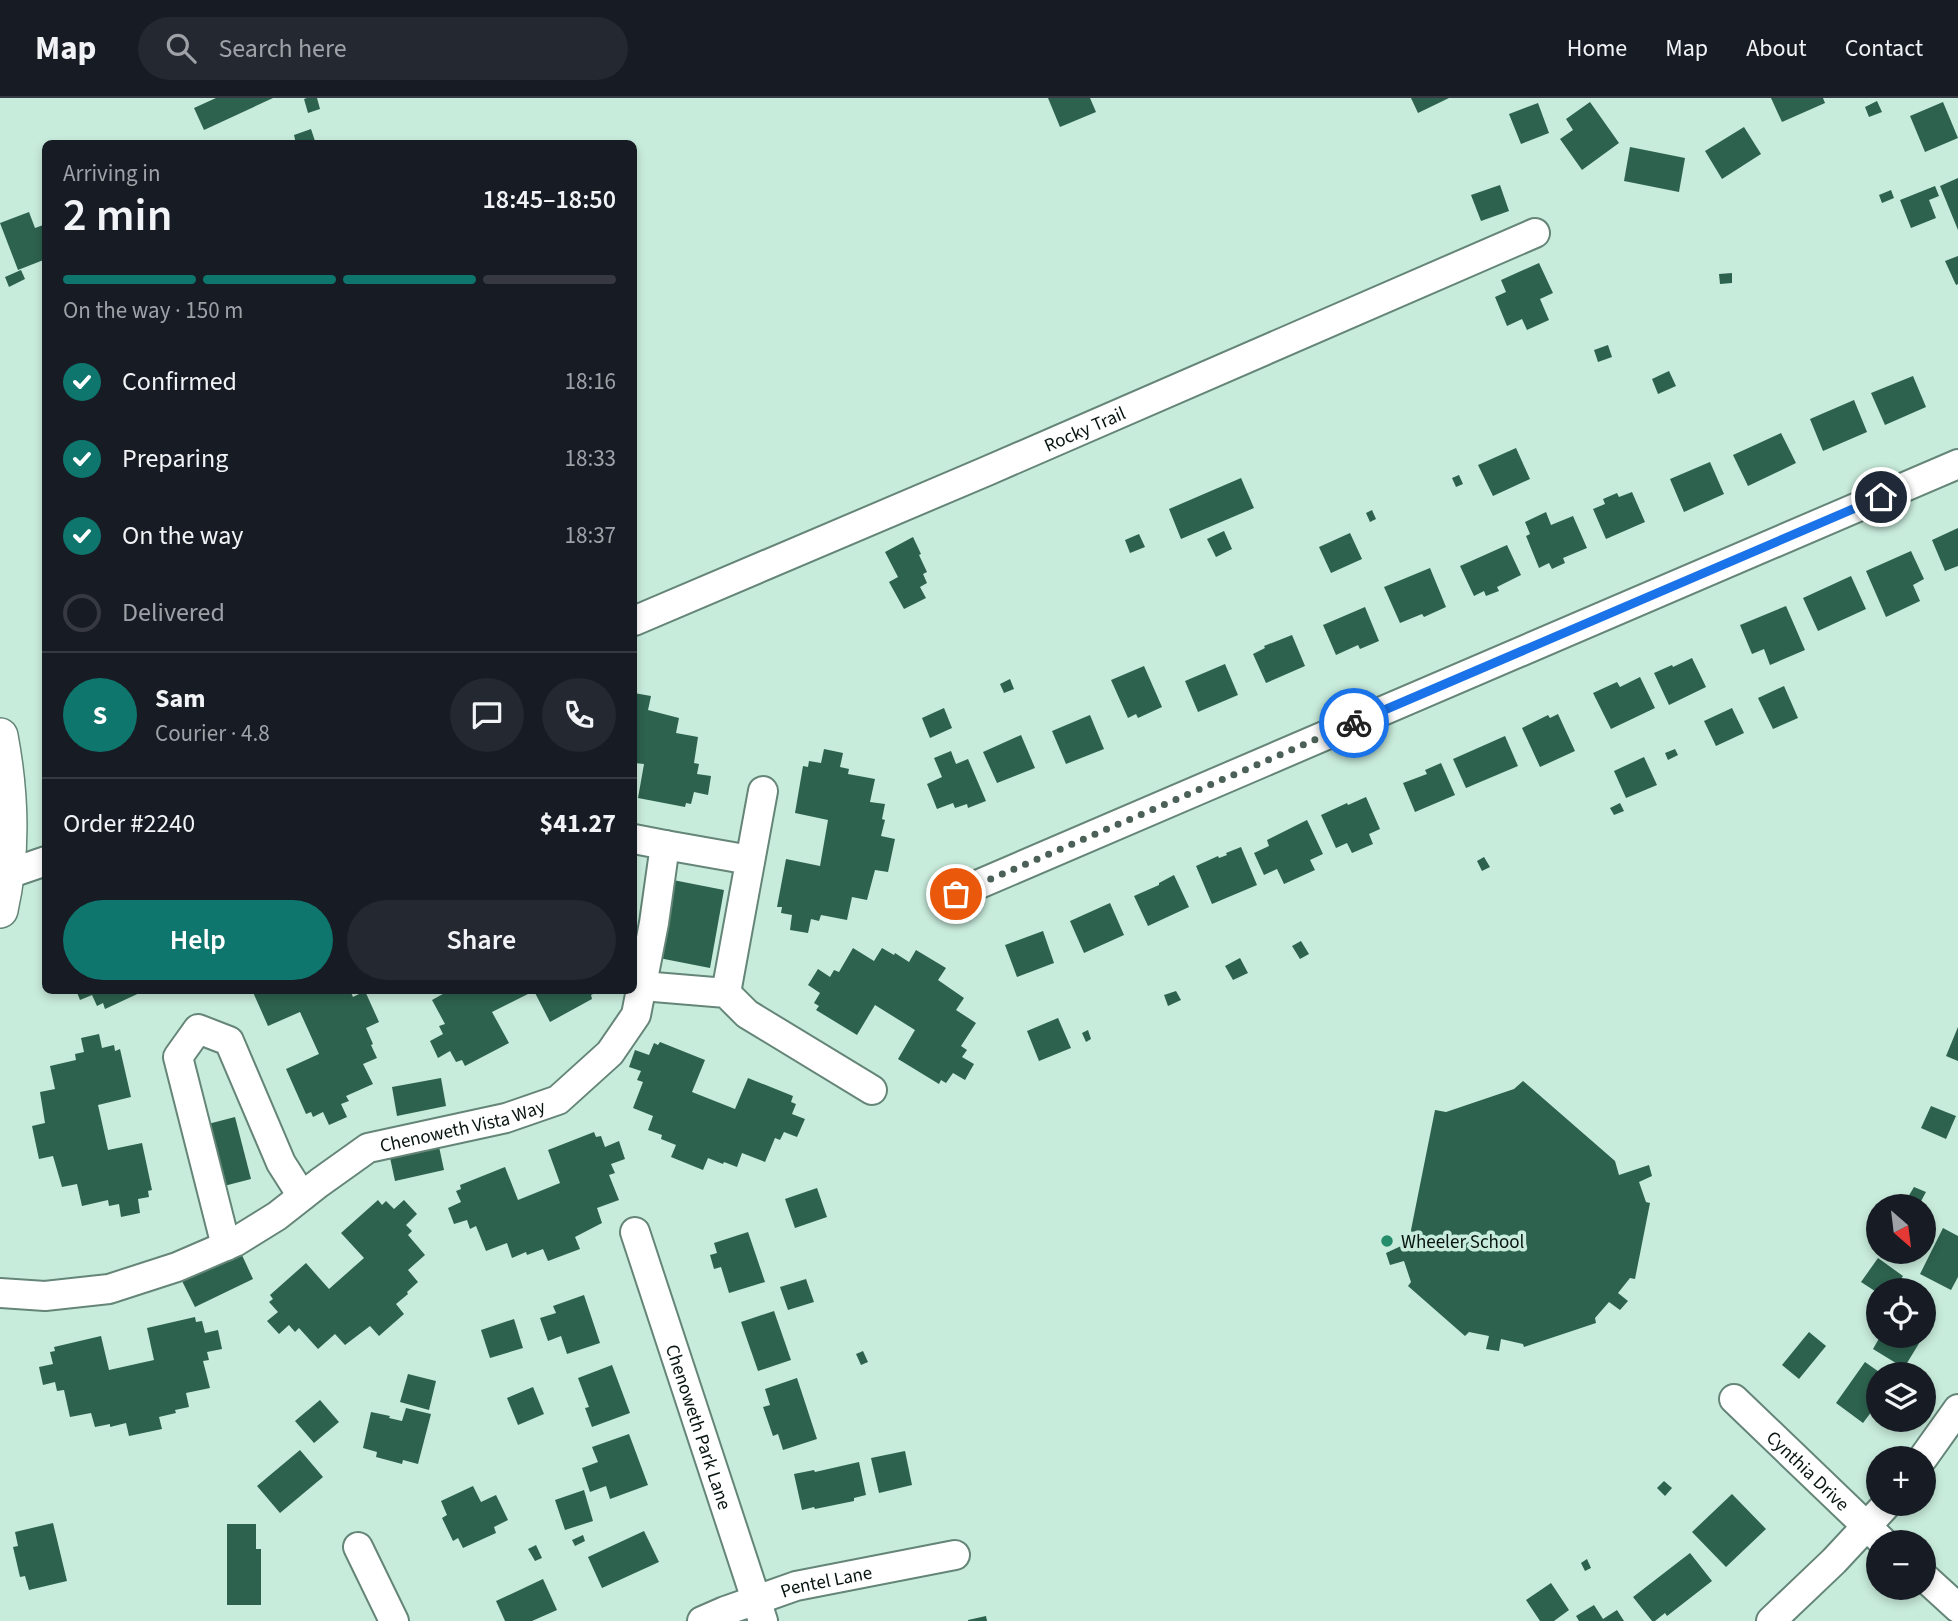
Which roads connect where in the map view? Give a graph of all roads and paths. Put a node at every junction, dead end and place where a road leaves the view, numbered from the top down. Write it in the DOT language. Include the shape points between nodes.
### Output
graph roads {
  1 [pos="1535,233"];
  2 [pos="1958,464"];
  3 [pos="637,620"];
  4 [pos="0,736"];
  5 [pos="763,791"];
  6 [pos="637,840"];
  7 [pos="665,845"];
  8 [pos="750,860"];
  9 [pos="42,862"];
  10 [pos="5,875"];
  11 [pos="956,894"];
  12 [pos="0,910"];
  13 [pos="642,986"];
  14 [pos="726,993"];
  15 [pos="872,1090"];
  16 [pos="302,1196"];
  17 [pos="635,1232"];
  18 [pos="226,1246"];
  19 [pos="0,1293"];
  20 [pos="1734,1399"];
  21 [pos="1958,1409"];
  22 [pos="1932,1446"];
  23 [pos="1871,1530"];
  24 [pos="1866,1540"];
  25 [pos="358,1547"];
  26 [pos="955,1555"];
  27 [pos="1936,1588"];
  28 [pos="1958,1608"];
  29 [pos="760,1611"];
  30 [pos="394,1621"];
  31 [pos="702,1621"];
  32 [pos="1771,1621"];
  1 -- 3 [label="street, Rocky Trail"];
  2 -- 11 [label="street"];
  4 -- 10 [label="main road" via="10,827"];
  5 -- 8 [label="street"];
  6 -- 7 [label="street"];
  7 -- 8 [label="street"];
  7 -- 13 [label="street, Chenoweth Vista Way"];
  8 -- 14 [label="street"];
  9 -- 10 [label="street"];
  10 -- 12 [label="main road"];
  13 -- 14 [label="street"];
  13 -- 16 [label="street, Chenoweth Vista Way" via="636,1014 610,1053 558,1100 506,1118 368,1148"];
  14 -- 15 [label="street" via="747,1014"];
  16 -- 18 [label="street, Chenoweth Vista Way"];
  16 -- 18 [label="street" via="281,1163 229,1041 198,1030 178,1057"];
  17 -- 29 [label="street, Chenoweth Park Lane"];
  18 -- 19 [label="street, Chenoweth Vista Way" via="109,1289 45,1296"];
  20 -- 23 [label="street, Cynthia Drive"];
  21 -- 22 [label="street"];
  24 -- 32 [label="street" via="1834,1561"];
  25 -- 30 [label="street"];
  26 -- 29 [label="street, Pentel Lane" via="796,1586"];
  27 -- 28 [label="street"];
  29 -- 31 [label="street, Pentel Lane"];
}
